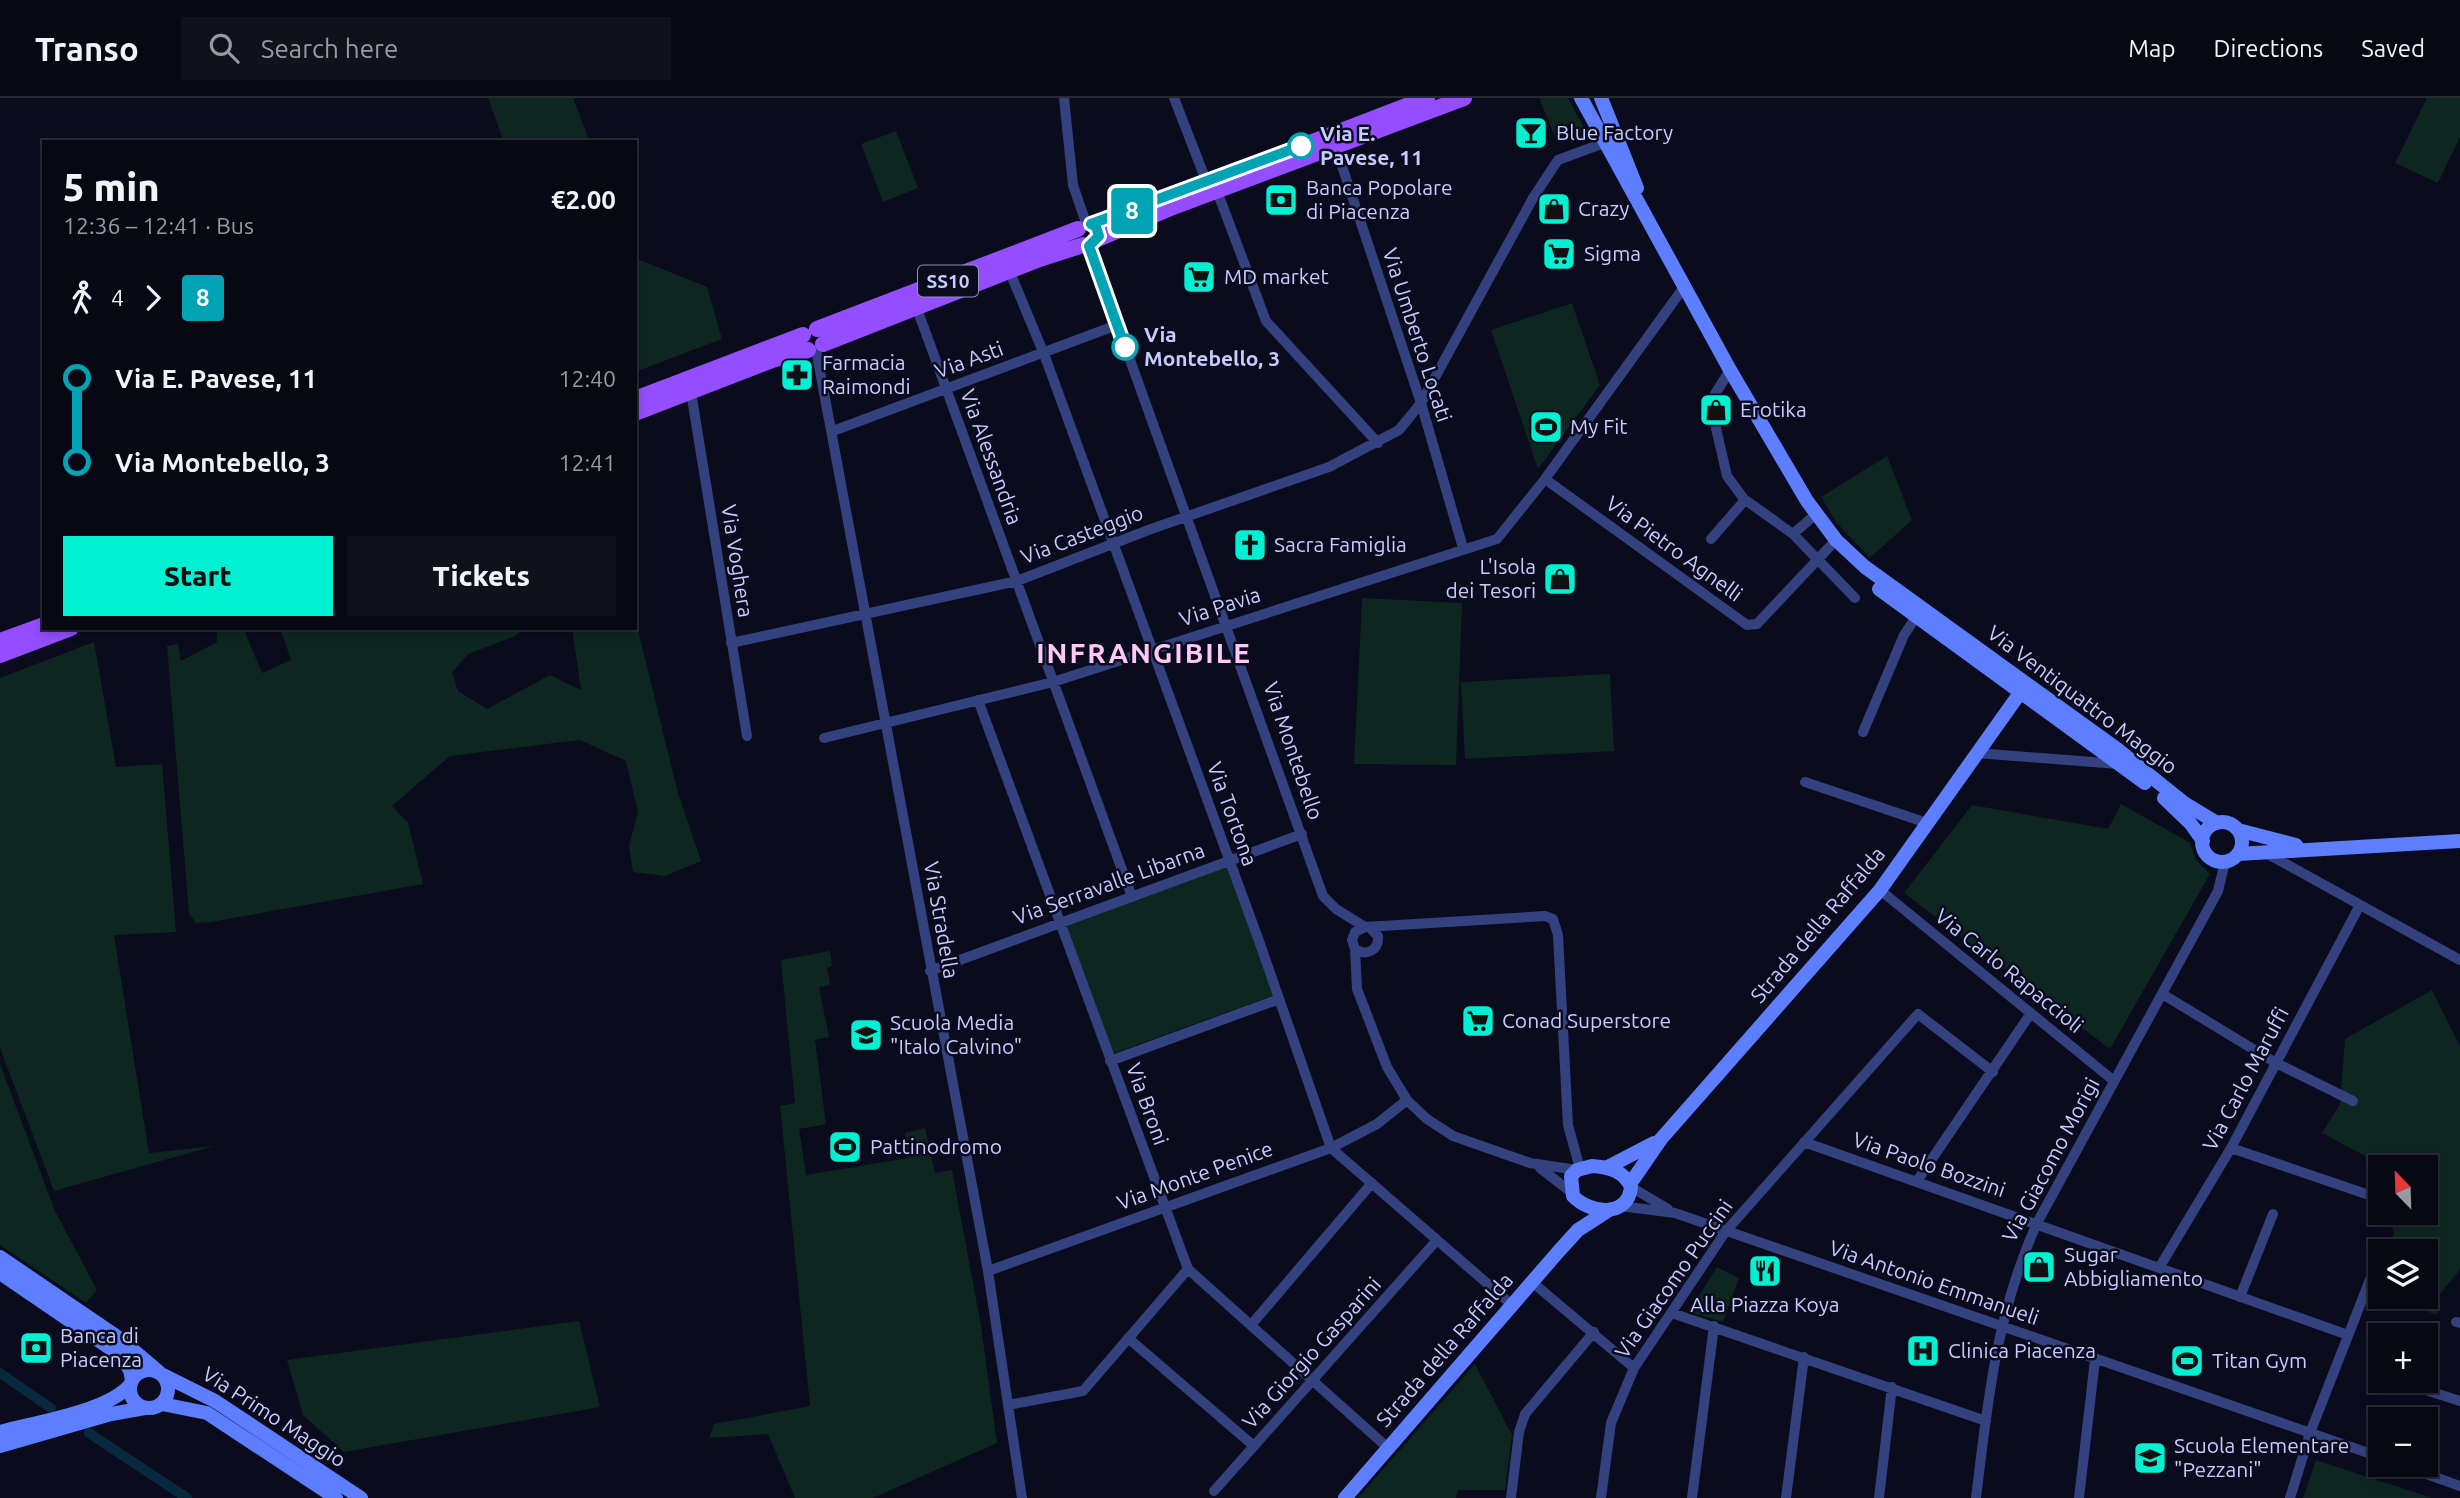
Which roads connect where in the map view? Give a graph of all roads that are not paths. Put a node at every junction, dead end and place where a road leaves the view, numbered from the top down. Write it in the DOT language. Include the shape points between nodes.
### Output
graph roads {
  1 [pos="1064,98"];
  2 [pos="1174,98"];
  3 [pos="1427,98"];
  4 [pos="1464,98"];
  5 [pos="1581,98"];
  6 [pos="1601,98"];
  7 [pos="1610,98"];
  8 [pos="1334,141"];
  9 [pos="1604,143"];
  10 [pos="1628,163"];
  11 [pos="1212,187"];
  12 [pos="1649,222"];
  13 [pos="1087,234"];
  14 [pos="1009,270"];
  15 [pos="1684,287"];
  16 [pos="916,306"];
  17 [pos="1117,325"];
  18 [pos="813,342"];
  19 [pos="1044,354"];
  20 [pos="1730,370"];
  21 [pos="946,389"];
  22 [pos="691,392"];
  23 [pos="637,398"];
  24 [pos="1420,402"];
  25 [pos="637,412"];
  26 [pos="833,431"];
  27 [pos="1378,443"];
  28 [pos="1545,479"];
  29 [pos="1745,500"];
  30 [pos="1816,514"];
  31 [pos="1189,516"];
  32 [pos="1793,534"];
  33 [pos="1711,539"];
  34 [pos="1834,542"];
  35 [pos="1112,544"];
  36 [pos="1463,548"];
  37 [pos="1818,557"];
  38 [pos="1017,581"];
  39 [pos="1855,598"];
  40 [pos="1919,612"];
  41 [pos="865,613"];
  42 [pos="1228,624"];
  43 [pos="42,626"];
  44 [pos="66,630"];
  45 [pos="0,641"];
  46 [pos="731,643"];
  47 [pos="1151,649"];
  48 [pos="0,655"];
  49 [pos="1053,682"];
  50 [pos="2020,693"];
  51 [pos="978,700"];
  52 [pos="886,723"];
  53 [pos="1863,732"];
  54 [pos="747,736"];
  55 [pos="824,738"];
  56 [pos="2117,749"];
  57 [pos="1976,753"];
  58 [pos="2118,764"];
  59 [pos="1805,782"];
  60 [pos="1927,822"];
  61 [pos="2217,823"];
  62 [pos="2238,830"];
  63 [pos="1302,834"];
  64 [pos="2203,841"];
  65 [pos="2460,841"];
  66 [pos="2322,849"];
  67 [pos="2238,853"];
  68 [pos="2266,853"];
  69 [pos="1228,861"];
  70 [pos="2225,862"];
  71 [pos="1880,890"];
  72 [pos="1132,897"];
  73 [pos="2360,905"];
  74 [pos="1336,909"];
  75 [pos="1060,923"];
  76 [pos="1398,926"];
  77 [pos="1367,927"];
  78 [pos="1353,936"];
  79 [pos="1379,940"];
  80 [pos="1355,949"];
  81 [pos="1370,952"];
  82 [pos="2460,960"];
  83 [pos="930,971"];
  84 [pos="1355,974"];
  85 [pos="2164,995"];
  86 [pos="1279,999"];
  87 [pos="2031,1013"];
  88 [pos="1110,1061"];
  89 [pos="2276,1063"];
  90 [pos="1993,1072"];
  91 [pos="2114,1081"];
  92 [pos="1407,1100"];
  93 [pos="2353,1101"];
  94 [pos="1661,1139"];
  95 [pos="1804,1142"];
  96 [pos="1574,1147"];
  97 [pos="1331,1148"];
  98 [pos="2231,1149"];
  99 [pos="1530,1163"];
  100 [pos="1602,1167"];
  101 [pos="1579,1169"];
  102 [pos="1917,1181"];
  103 [pos="1372,1183"];
  104 [pos="1631,1185"];
  105 [pos="2368,1195"];
  106 [pos="1576,1197"];
  107 [pos="1164,1208"];
  108 [pos="1614,1208"];
  109 [pos="1675,1213"];
  110 [pos="2273,1214"];
  111 [pos="2037,1223"];
  112 [pos="1578,1230"];
  113 [pos="1726,1231"];
  114 [pos="1437,1240"];
  115 [pos="0,1257"];
  116 [pos="2159,1268"];
  117 [pos="1188,1269"];
  118 [pos="988,1271"];
  119 [pos="0,1273"];
  120 [pos="1532,1282"];
  121 [pos="2368,1285"];
  122 [pos="2240,1297"];
  123 [pos="1512,1305"];
  124 [pos="1672,1313"];
  125 [pos="1251,1325"];
  126 [pos="1714,1326"];
  127 [pos="2000,1326"];
  128 [pos="1594,1332"];
  129 [pos="2348,1335"];
  130 [pos="1128,1338"];
  131 [pos="1804,1357"];
  132 [pos="2095,1360"];
  133 [pos="1634,1368"];
  134 [pos="161,1373"];
  135 [pos="1313,1380"];
  136 [pos="131,1382"];
  137 [pos="1892,1387"];
  138 [pos="2435,1393"];
  139 [pos="2460,1401"];
  140 [pos="162,1405"];
  141 [pos="1008,1405"];
  142 [pos="145,1408"];
  143 [pos="1986,1421"];
  144 [pos="0,1432"];
  145 [pos="2311,1433"];
  146 [pos="0,1446"];
  147 [pos="1254,1447"];
  148 [pos="1388,1448"];
  149 [pos="2368,1453"];
  150 [pos="2435,1477"];
  151 [pos="2460,1486"];
  152 [pos="1214,1491"];
  153 [pos="336,1498"];
  154 [pos="361,1498"];
  155 [pos="1022,1498"];
  156 [pos="1345,1498"];
  157 [pos="1511,1498"];
  158 [pos="1601,1498"];
  159 [pos="1692,1498"];
  160 [pos="1786,1498"];
  161 [pos="1879,1498"];
  162 [pos="1976,1498"];
  163 [pos="2079,1498"];
  164 [pos="2290,1498"];
  1 -- 13 [label="street, Via Montebello" via="1073,185"];
  2 -- 11 [label="street"];
  3 -- 8 [label="main road, SS10"];
  4 -- 8 [label="main road, SS10"];
  5 -- 9 [label="main road, Via Ventiquattro Maggio"];
  6 -- 10 [label="main road, Via Ventiquattro Maggio"];
  7 -- 10 [label="main road"];
  8 -- 11 [label="main road, SS10"];
  8 -- 24 [label="street, Via Umberto Locati"];
  9 -- 12 [label="main road, Via Ventiquattro Maggio"];
  9 -- 24 [label="street, Via Casteggio" via="1559,160 1533,198"];
  10 -- 12 [label="main road, Via Ventiquattro Maggio"];
  11 -- 13 [label="main road, SS10"];
  11 -- 27 [label="street" via="1266,321"];
  12 -- 15 [label="main road, Via Ventiquattro Maggio"];
  13 -- 14 [label="main road, SS10"];
  13 -- 17 [label="street, Via Montebello"];
  13 -- 18 [label="main road, SS10"];
  14 -- 16 [label="main road, SS10"];
  14 -- 19 [label="street, Via Tortona"];
  15 -- 20 [label="main road, Via Ventiquattro Maggio"];
  15 -- 28 [label="street, Via Pavia"];
  16 -- 18 [label="main road, SS10"];
  16 -- 21 [label="street, Via Alessandria"];
  17 -- 19 [label="street, Via Asti"];
  17 -- 31 [label="street, Via Montebello"];
  18 -- 22 [label="main road, SS10"];
  18 -- 23 [label="main road, SS10"];
  18 -- 26 [label="street, Via Stradella"];
  19 -- 21 [label="street, Via Asti"];
  19 -- 35 [label="street, Via Tortona"];
  20 -- 29 [label="street" via="1710,402 1727,476"];
  20 -- 30 [label="main road, Via Ventiquattro Maggio"];
  21 -- 26 [label="street, Via Asti"];
  21 -- 38 [label="street, Via Alessandria"];
  22 -- 25 [label="main road, SS10"];
  22 -- 46 [label="street, Via Voghera"];
  24 -- 27 [label="street, Via Casteggio" via="1399,430"];
  24 -- 36 [label="street, Via Umberto Locati"];
  26 -- 41 [label="street, Via Stradella"];
  27 -- 31 [label="street, Via Casteggio" via="1329,467"];
  28 -- 36 [label="street, Via Pavia" via="1497,539"];
  28 -- 37 [label="street, Via Pietro Agnelli" via="1747,625 1757,624"];
  29 -- 32 [label="street"];
  29 -- 33 [label="street"];
  30 -- 32 [label="street"];
  30 -- 34 [label="main road, Via Ventiquattro Maggio"];
  31 -- 35 [label="street, Via Casteggio"];
  31 -- 42 [label="street, Via Montebello"];
  32 -- 37 [label="street"];
  34 -- 37 [label="street, Via Pietro Agnelli"];
  34 -- 40 [label="main road, Via Ventiquattro Maggio"];
  35 -- 38 [label="street, Via Casteggio"];
  35 -- 47 [label="street, Via Tortona"];
  36 -- 42 [label="street, Via Pavia"];
  37 -- 39 [label="street"];
  38 -- 41 [label="street, Via Casteggio"];
  38 -- 49 [label="street, Via Alessandria"];
  40 -- 50 [label="main road, Via Ventiquattro Maggio"];
  40 -- 53 [label="street" via="1904,635"];
  40 -- 56 [label="main road, Via Ventiquattro Maggio"];
  41 -- 46 [label="street, Via Casteggio"];
  41 -- 52 [label="street, Via Stradella"];
  42 -- 47 [label="street, Via Pavia"];
  42 -- 63 [label="street, Via Montebello"];
  43 -- 45 [label="main road"];
  44 -- 48 [label="main road"];
  46 -- 54 [label="street, Via Voghera"];
  47 -- 49 [label="street, Via Pavia"];
  47 -- 69 [label="street, Via Tortona"];
  49 -- 51 [label="street, Via Pavia"];
  49 -- 72 [label="street, Via Alessandria"];
  50 -- 56 [label="main road" via="2030,693 2103,745"];
  50 -- 57 [label="main road, Strada della Raffalda"];
  50 -- 58 [label="main road, Via Ventiquattro Maggio"];
  51 -- 52 [label="street, Via Pavia"];
  51 -- 75 [label="street, Via Broni"];
  52 -- 55 [label="street, Via Pavia"];
  52 -- 83 [label="street, Via Stradella"];
  56 -- 61 [label="main road, Via Ventiquattro Maggio"];
  57 -- 58 [label="street, Via Ventiquattro Maggio"];
  57 -- 60 [label="main road, Strada della Raffalda"];
  58 -- 64 [label="main road, Via Ventiquattro Maggio" via="2166,800"];
  59 -- 60 [label="street"];
  60 -- 71 [label="main road, Strada della Raffalda"];
  61 -- 62 [label="main road, Via Ventiquattro Maggio"];
  61 -- 64 [label="main road" via="2206,831"];
  62 -- 66 [label="main road, Via Ventiquattro Maggio"];
  62 -- 67 [label="main road" via="2242,843"];
  63 -- 69 [label="street, Via Serravalle Libarna"];
  63 -- 74 [label="street, Via Montebello" via="1324,895"];
  64 -- 70 [label="main road, Via Ventiquattro Maggio" via="2207,856"];
  65 -- 66 [label="main road, Via Ventiquattro Maggio"];
  66 -- 68 [label="main road, Via Ventiquattro Maggio"];
  67 -- 68 [label="main road, Via Ventiquattro Maggio"];
  67 -- 70 [label="main road"];
  68 -- 73 [label="street"];
  69 -- 72 [label="street, Via Serravalle Libarna"];
  69 -- 86 [label="street, Via Tortona"];
  70 -- 85 [label="street, Via Giacomo Morigi" via="2218,891"];
  71 -- 87 [label="street, Via Carlo Rapaccioli"];
  71 -- 94 [label="main road, Strada della Raffalda"];
  72 -- 75 [label="street, Via Serravalle Libarna"];
  73 -- 82 [label="street"];
  73 -- 89 [label="street, Via Carlo Maruffi"];
  74 -- 77 [label="street, Via Montebello"];
  74 -- 78 [label="street, Via Montebello"];
  75 -- 83 [label="street, Via Serravalle Libarna"];
  75 -- 88 [label="street, Via Broni"];
  76 -- 77 [label="street"];
  76 -- 79 [label="street"];
  76 -- 96 [label="street" via="1553,919 1558,934 1568,1125"];
  77 -- 78 [label="street" via="1357,929"];
  77 -- 79 [label="street"];
  78 -- 80 [label="street"];
  79 -- 81 [label="street"];
  80 -- 81 [label="street"];
  80 -- 84 [label="street"];
  81 -- 84 [label="street"];
  83 -- 118 [label="street, Via Stradella"];
  84 -- 92 [label="street" via="1387,1067"];
  85 -- 89 [label="street"];
  85 -- 91 [label="street, Via Giacomo Morigi"];
  86 -- 88 [label="street"];
  86 -- 97 [label="street, Via Tortona"];
  87 -- 90 [label="street"];
  87 -- 91 [label="street, Via Carlo Rapaccioli"];
  88 -- 107 [label="street, Via Broni"];
  89 -- 93 [label="street"];
  89 -- 98 [label="street, Via Carlo Maruffi"];
  90 -- 95 [label="street, Via Giacomo Puccini" via="1918,1014"];
  90 -- 102 [label="street"];
  91 -- 111 [label="street, Via Giacomo Morigi"];
  92 -- 97 [label="street, Via Monte Penice" via="1377,1124"];
  92 -- 99 [label="street" via="1453,1136"];
  94 -- 100 [label="main road, Strada della Raffalda" via="1644,1151"];
  94 -- 104 [label="main road, Strada della Raffalda"];
  95 -- 102 [label="street, Via Paolo Bozzini"];
  95 -- 113 [label="street, Via Giacomo Puccini"];
  96 -- 100 [label="street"];
  96 -- 101 [label="street"];
  97 -- 103 [label="street"];
  97 -- 107 [label="street, Via Monte Penice"];
  98 -- 105 [label="street"];
  98 -- 116 [label="street, Via Carlo Maruffi"];
  99 -- 101 [label="street"];
  99 -- 106 [label="street"];
  100 -- 101 [label="main road, Strada della Raffalda"];
  100 -- 104 [label="main road" via="1619,1172"];
  101 -- 106 [label="main road" via="1569,1182"];
  102 -- 111 [label="street, Via Paolo Bozzini"];
  103 -- 114 [label="street"];
  103 -- 125 [label="street"];
  104 -- 108 [label="main road, Strada della Raffalda" via="1628,1200"];
  104 -- 109 [label="street, Via Antonio Emmanueli"];
  106 -- 108 [label="main road" via="1591,1208"];
  106 -- 112 [label="main road"];
  107 -- 117 [label="street, Via Broni"];
  107 -- 118 [label="street, Via Monte Penice"];
  108 -- 109 [label="street, Via Antonio Emmanueli"];
  108 -- 112 [label="main road, Strada della Raffalda"];
  109 -- 113 [label="street, Via Antonio Emmanueli"];
  110 -- 122 [label="street"];
  111 -- 116 [label="street, Via Paolo Bozzini"];
  111 -- 127 [label="street, Via Giacomo Morigi"];
  112 -- 120 [label="main road, Strada della Raffalda"];
  113 -- 124 [label="street, Via Giacomo Puccini"];
  113 -- 127 [label="street, Via Antonio Emmanueli"];
  114 -- 123 [label="street"];
  114 -- 135 [label="street, Via Giorgio Gasparini"];
  115 -- 134 [label="main road, Via Primo Maggio" via="119,1338"];
  116 -- 122 [label="street, Via Paolo Bozzini"];
  117 -- 125 [label="street, Via Broni"];
  117 -- 130 [label="street"];
  118 -- 141 [label="street, Via Stradella"];
  119 -- 136 [label="main road" via="120,1355 130,1370"];
  120 -- 123 [label="main road, Strada della Raffalda"];
  120 -- 128 [label="street"];
  121 -- 129 [label="street"];
  122 -- 129 [label="street, Via Paolo Bozzini"];
  123 -- 148 [label="main road, Strada della Raffalda"];
  124 -- 126 [label="street"];
  124 -- 133 [label="street, Via Giacomo Puccini"];
  125 -- 135 [label="street, Via Broni"];
  126 -- 131 [label="street"];
  126 -- 159 [label="street"];
  127 -- 132 [label="street, Via Antonio Emmanueli"];
  127 -- 143 [label="street, Via Giacomo Morigi"];
  128 -- 133 [label="street"];
  128 -- 157 [label="street" via="1525,1414"];
  129 -- 145 [label="street"];
  130 -- 141 [label="street" via="1083,1391"];
  130 -- 147 [label="street"];
  131 -- 137 [label="street"];
  131 -- 160 [label="street"];
  132 -- 145 [label="street, Via Antonio Emmanueli"];
  132 -- 163 [label="street"];
  133 -- 158 [label="street, Via Giacomo Puccini" via="1611,1423"];
  134 -- 136 [label="main road" via="147,1370"];
  134 -- 140 [label="main road" via="169,1393"];
  134 -- 154 [label="main road, Via Primo Maggio" via="215,1401"];
  135 -- 147 [label="street, Via Giorgio Gasparini"];
  135 -- 148 [label="street, Via Broni"];
  136 -- 142 [label="main road" via="131,1397"];
  136 -- 144 [label="main road" via="124,1393 105,1402"];
  137 -- 143 [label="street"];
  137 -- 161 [label="street"];
  138 -- 139 [label="street"];
  140 -- 142 [label="main road"];
  140 -- 153 [label="main road, Via Primo Maggio" via="207,1413"];
  141 -- 155 [label="street, Via Stradella"];
  142 -- 146 [label="main road"];
  143 -- 162 [label="street, Via Giacomo Morigi"];
  145 -- 149 [label="street, Via Antonio Emmanueli"];
  145 -- 164 [label="street"];
  147 -- 152 [label="street, Via Giorgio Gasparini"];
  148 -- 156 [label="main road, Strada della Raffalda"];
  150 -- 151 [label="street"];
}
